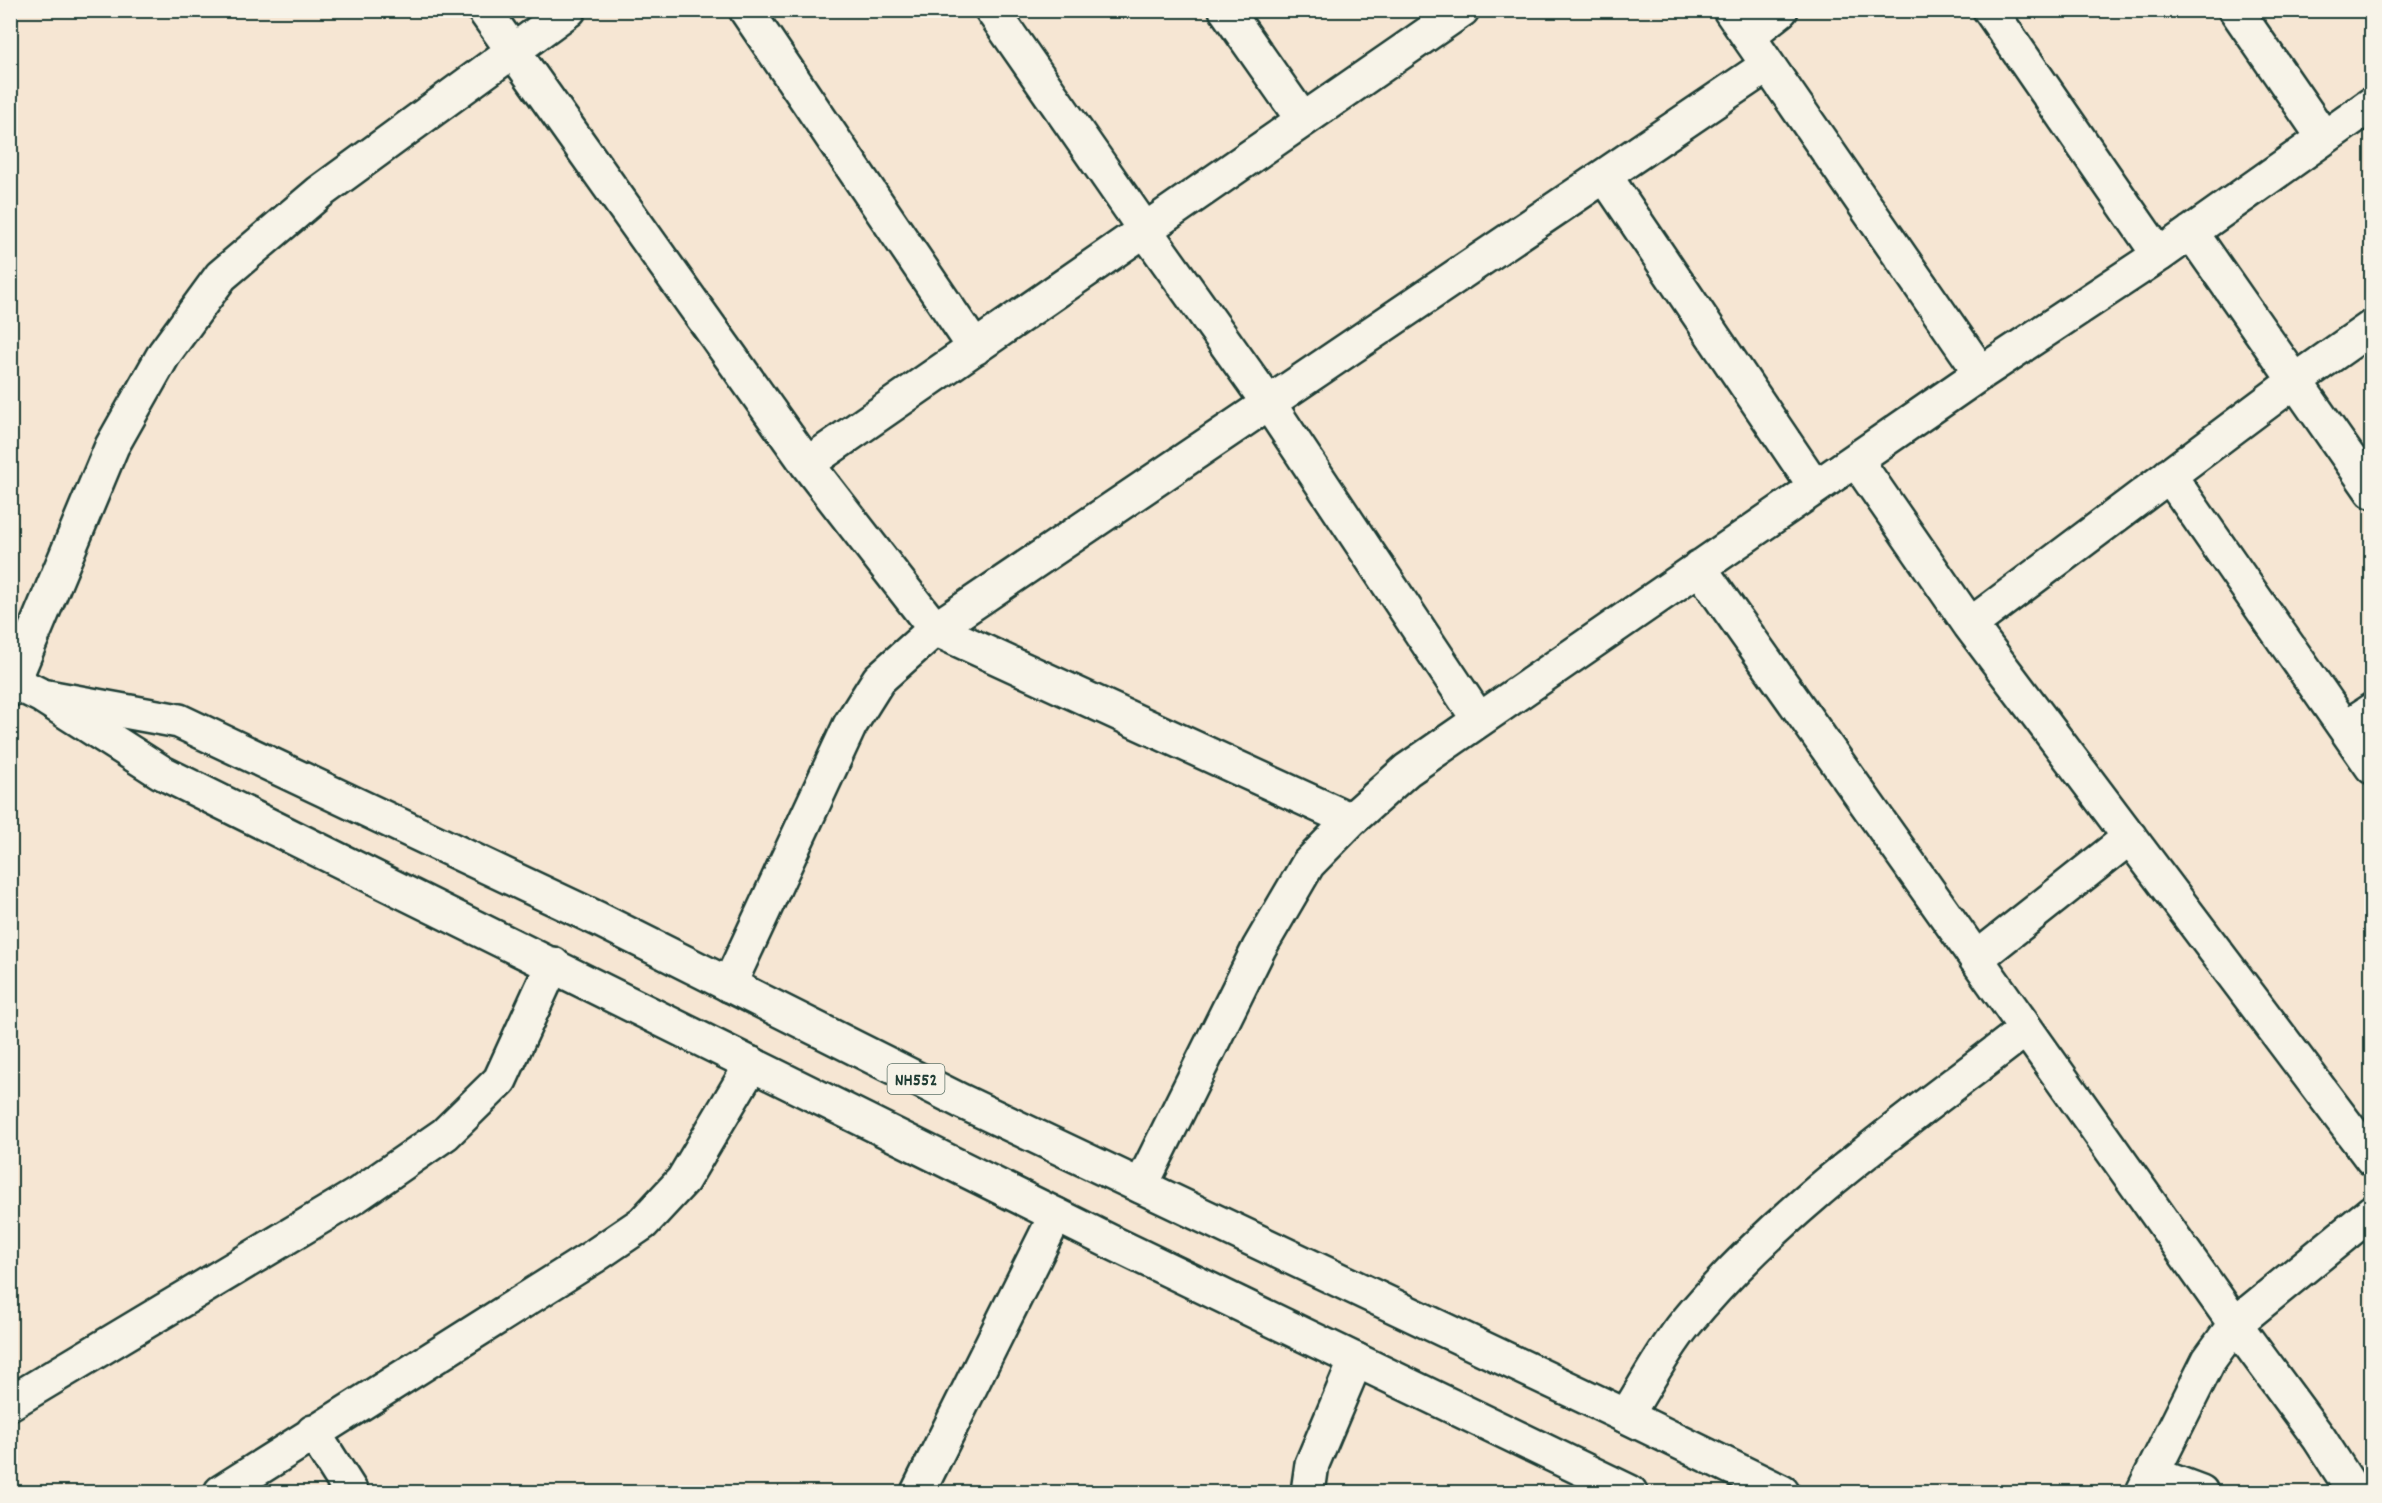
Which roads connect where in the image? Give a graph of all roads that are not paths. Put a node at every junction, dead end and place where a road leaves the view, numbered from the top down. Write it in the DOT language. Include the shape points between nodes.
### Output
graph roads {
  1 [pos="484,10"];
  2 [pos="569,10"];
  3 [pos="746,10"];
  4 [pos="992,10"];
  5 [pos="1226,10"];
  6 [pos="1462,10"];
  7 [pos="1781,10"];
  8 [pos="1990,10"];
  9 [pos="2236,10"];
  10 [pos="1739,23"];
  11 [pos="511,51"];
  12 [pos="1768,65"];
  13 [pos="2372,104"];
  14 [pos="1303,120"];
  15 [pos="2324,138"];
  16 [pos="1605,176"];
  17 [pos="1145,230"];
  18 [pos="2191,232"];
  19 [pos="2159,255"];
  20 [pos="2372,327"];
  21 [pos="975,348"];
  22 [pos="1981,373"];
  23 [pos="2295,381"];
  24 [pos="1269,404"];
  25 [pos="1856,460"];
  26 [pos="807,464"];
  27 [pos="2169,475"];
  28 [pos="1815,487"];
  29 [pos="2372,491"];
  30 [pos="1699,567"];
  31 [pos="1970,625"];
  32 [pos="935,629"];
  33 [pos="19,687"];
  34 [pos="2372,710"];
  35 [pos="1479,720"];
  36 [pos="2345,728"];
  37 [pos="2372,767"];
  38 [pos="1351,820"];
  39 [pos="2130,837"];
  40 [pos="1976,959"];
  41 [pos="553,964"];
  42 [pos="729,985"];
  43 [pos="2026,1029"];
  44 [pos="753,1064"];
  45 [pos="2372,1159"];
  46 [pos="1141,1186"];
  47 [pos="2372,1212"];
  48 [pos="1056,1215"];
  49 [pos="2235,1324"];
  50 [pos="1356,1360"];
  51 [pos="10,1403"];
  52 [pos="1626,1416"];
  53 [pos="313,1432"];
  54 [pos="2148,1483"];
  55 [pos="221,1492"];
  56 [pos="351,1492"];
  57 [pos="918,1492"];
  58 [pos="1308,1492"];
  59 [pos="1630,1492"];
  60 [pos="1782,1492"];
  61 [pos="2201,1492"];
  62 [pos="2354,1492"];
  1 -- 11 [label="main road"];
  2 -- 11 [label="main road"];
  3 -- 21 [label="main road"];
  4 -- 17 [label="main road"];
  5 -- 14 [label="main road"];
  6 -- 14 [label="main road"];
  7 -- 10 [label="main road"];
  8 -- 19 [label="main road"];
  9 -- 15 [label="main road"];
  10 -- 12 [label="main road"];
  11 -- 26 [label="main road"];
  11 -- 33 [label="main road" via="320,192 221,276 165,354 112,446"];
  12 -- 16 [label="main road"];
  12 -- 22 [label="main road"];
  13 -- 15 [label="main road"];
  14 -- 17 [label="main road"];
  15 -- 18 [label="main road"];
  16 -- 24 [label="main road"];
  16 -- 28 [label="main road"];
  17 -- 21 [label="main road"];
  17 -- 24 [label="main road"];
  18 -- 19 [label="main road"];
  18 -- 23 [label="main road"];
  19 -- 22 [label="main road"];
  20 -- 23 [label="main road"];
  21 -- 26 [label="main road"];
  22 -- 25 [label="main road"];
  23 -- 27 [label="main road"];
  23 -- 29 [label="main road"];
  24 -- 32 [label="main road"];
  24 -- 35 [label="main road"];
  25 -- 28 [label="main road"];
  25 -- 31 [label="main road"];
  26 -- 32 [label="main road"];
  27 -- 31 [label="main road"];
  27 -- 36 [label="main road"];
  28 -- 30 [label="main road"];
  30 -- 35 [label="main road"];
  30 -- 40 [label="main road"];
  31 -- 39 [label="main road"];
  32 -- 38 [label="main road"];
  32 -- 42 [label="main road" via="879,679 850,725"];
  33 -- 41 [label="main road" via="161,772"];
  33 -- 42 [label="main road, NH552" via="179,721"];
  34 -- 36 [label="main road"];
  35 -- 38 [label="main road" via="1407,770"];
  36 -- 37 [label="main road"];
  38 -- 46 [label="main road" via="1308,864 1259,948"];
  39 -- 40 [label="main road"];
  39 -- 45 [label="main road"];
  40 -- 43 [label="main road"];
  41 -- 44 [label="main road"];
  41 -- 51 [label="main road" via="500,1080 445,1134 357,1195"];
  42 -- 46 [label="main road, NH552"];
  43 -- 49 [label="main road"];
  43 -- 52 [label="main road" via="1842,1171 1749,1252 1684,1325"];
  44 -- 48 [label="main road"];
  44 -- 53 [label="main road" via="683,1180 643,1223"];
  46 -- 52 [label="main road, NH552"];
  47 -- 49 [label="main road"];
  48 -- 50 [label="main road"];
  48 -- 57 [label="main road"];
  49 -- 54 [label="main road" via="2209,1360"];
  49 -- 62 [label="main road"];
  50 -- 58 [label="main road" via="1312,1464"];
  50 -- 59 [label="main road"];
  52 -- 60 [label="main road, NH552"];
  53 -- 55 [label="main road"];
  53 -- 56 [label="main road"];
  54 -- 61 [label="main road"];
}
